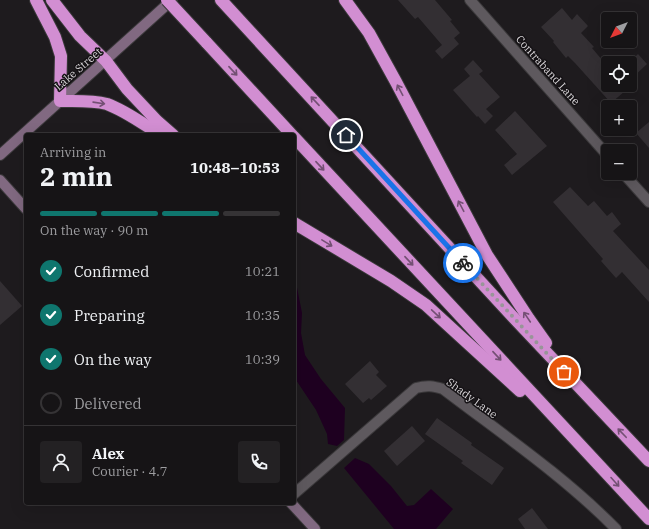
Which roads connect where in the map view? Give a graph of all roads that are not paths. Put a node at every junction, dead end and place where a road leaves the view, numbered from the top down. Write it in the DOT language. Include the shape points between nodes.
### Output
graph roads {
  1 [pos="36,0"];
  2 [pos="52,0"];
  3 [pos="167,0"];
  4 [pos="172,0"];
  5 [pos="221,0"];
  6 [pos="345,0"];
  7 [pos="470,0"];
  8 [pos="106,61"];
  9 [pos="60,101"];
  10 [pos="37,122"];
  11 [pos="25,133"];
  12 [pos="36,133"];
  13 [pos="158,133"];
  14 [pos="172,133"];
  15 [pos="290,133"];
  16 [pos="24,134"];
  17 [pos="296,139"];
  18 [pos="601,148"];
  19 [pos="0,155"];
  20 [pos="0,180"];
  21 [pos="629,180"];
  22 [pos="649,202"];
  23 [pos="24,207"];
  24 [pos="296,224"];
  25 [pos="575,383"];
  26 [pos="579,444"];
  27 [pos="649,461"];
  28 [pos="296,492"];
  29 [pos="293,505"];
  30 [pos="649,519"];
  31 [pos="315,529"];
  32 [pos="616,529"];
  1 -- 9 [label="highway" via="55,37 61,56"];
  2 -- 8 [label="highway" via="80,36"];
  3 -- 15 [label="highway, one-way, bridge"];
  4 -- 8 [label="street, Lake Street"];
  25 -- 5 [label="highway, one-way"];
  25 -- 6 [label="highway, one-way" via="487,255 396,82 369,34"];
  7 -- 18 [label="street, Contraband Lane"];
  8 -- 9 [label="street, Lake Street"];
  8 -- 14 [label="highway" via="127,90"];
  9 -- 10 [label="street, Lake Street"];
  9 -- 13 [label="highway, one-way" via="106,104 129,114"];
  10 -- 11 [label="street, Lake Street"];
  10 -- 12 [label="street"];
  16 -- 19 [label="street, Lake Street"];
  17 -- 26 [label="highway, one-way"];
  20 -- 23 [label="street"];
  21 -- 22 [label="street"];
  24 -- 26 [label="highway, one-way" via="426,305"];
  27 -- 25 [label="highway, one-way"];
  26 -- 30 [label="highway, one-way"];
  28 -- 32 [label="street, Shady Lane" via="416,388 432,385 443,389 572,487"];
  29 -- 31 [label="street"];
}
